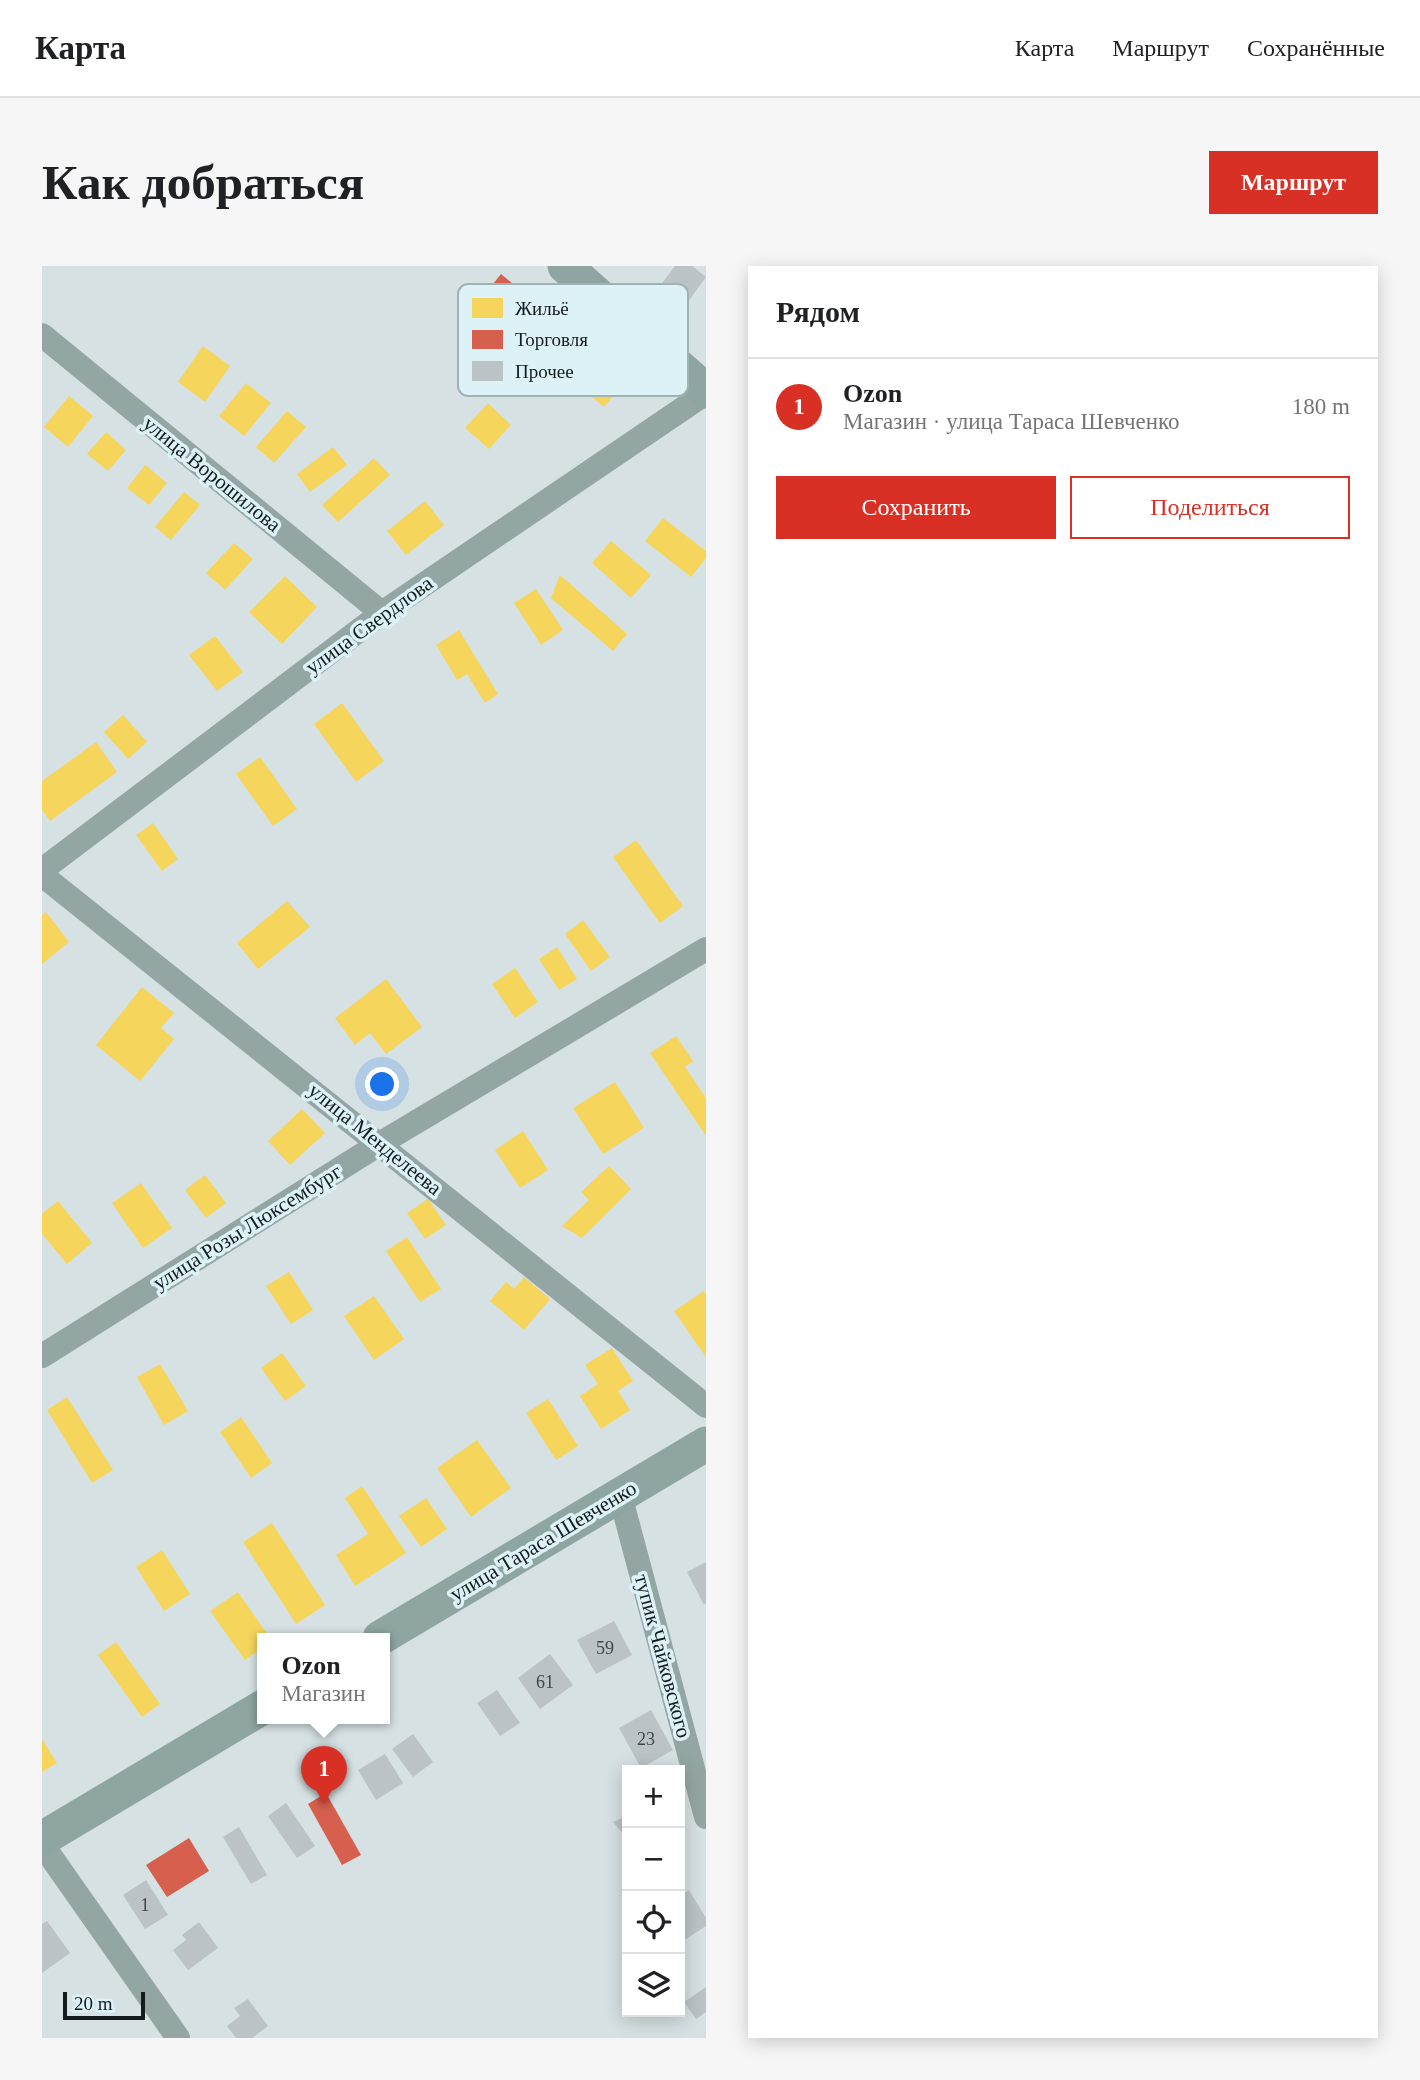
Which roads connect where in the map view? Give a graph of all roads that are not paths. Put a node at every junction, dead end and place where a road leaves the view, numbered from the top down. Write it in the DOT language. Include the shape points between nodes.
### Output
graph roads {
  1 [pos="565,266"];
  2 [pos="585,284"];
  3 [pos="42,335"];
  4 [pos="688,376"];
  5 [pos="706,392"];
  6 [pos="382,613"];
  7 [pos="42,872"];
  8 [pos="706,949"];
  9 [pos="381,1143"];
  10 [pos="42,1356"];
  11 [pos="706,1406"];
  12 [pos="706,1444"];
  13 [pos="620,1495"];
  14 [pos="388,1633"];
  15 [pos="257,1711"];
  16 [pos="706,1817"];
  17 [pos="42,1839"];
  18 [pos="42,1844"];
  19 [pos="178,2038"];
  1 -- 2 [label="street"];
  3 -- 6 [label="street, улица Ворошилова"];
  4 -- 5 [label="street"];
  5 -- 6 [label="street, улица Свердлова"];
  6 -- 7 [label="street, улица Свердлова"];
  7 -- 9 [label="street, улица Менделеева"];
  8 -- 9 [label="street, улица Розы Люксембург"];
  9 -- 10 [label="street, улица Розы Люксембург"];
  9 -- 11 [label="street, улица Менделеева"];
  12 -- 13 [label="street, улица Тараса Шевченко"];
  13 -- 14 [label="street, улица Тараса Шевченко"];
  13 -- 16 [label="street, тупик Чайковского"];
  15 -- 17 [label="street"];
  18 -- 19 [label="street"];
}
